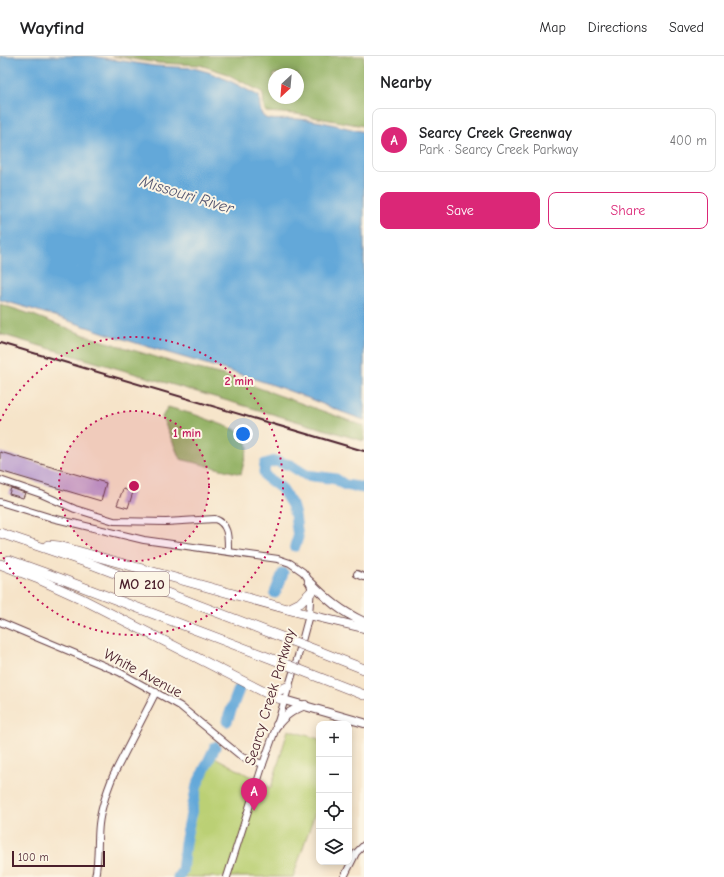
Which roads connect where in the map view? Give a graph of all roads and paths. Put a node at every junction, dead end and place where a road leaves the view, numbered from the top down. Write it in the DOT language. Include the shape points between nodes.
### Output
graph roads {
  1 [pos="0,480"];
  2 [pos="0,502"];
  3 [pos="114,521"];
  4 [pos="0,533"];
  5 [pos="113,534"];
  6 [pos="37,545"];
  7 [pos="228,551"];
  8 [pos="0,558"];
  9 [pos="0,564"];
  10 [pos="357,574"];
  11 [pos="364,577"];
  12 [pos="309,581"];
  13 [pos="311,592"];
  14 [pos="288,609"];
  15 [pos="309,616"];
  16 [pos="0,622"];
  17 [pos="364,622"];
  18 [pos="364,628"];
  19 [pos="364,669"];
  20 [pos="289,686"];
  21 [pos="264,691"];
  22 [pos="156,692"];
  23 [pos="364,694"];
  24 [pos="284,700"];
  25 [pos="305,705"];
  26 [pos="364,723"];
  27 [pos="277,725"];
  28 [pos="263,764"];
  29 [pos="364,845"];
  30 [pos="95,877"];
  31 [pos="227,877"];
  32 [pos="344,877"];
  1 -- 3 [label="street"];
  2 -- 5 [label="street"];
  3 -- 5 [label="street"];
  3 -- 7 [label="street" via="166,522 215,519 224,525"];
  4 -- 6 [label="highway, MO 210"];
  5 -- 7 [label="street"];
  6 -- 14 [label="highway" via="59,546"];
  6 -- 19 [label="highway, MO 210, bridge"];
  7 -- 12 [label="street" via="284,560 303,572"];
  8 -- 23 [label="highway, MO 210, bridge"];
  9 -- 21 [label="highway" via="80,598"];
  10 -- 11 [label="street"];
  12 -- 13 [label="street, Searcy Creek Parkway"];
  12 -- 17 [label="main road" via="331,603"];
  13 -- 14 [label="highway" via="300,603"];
  13 -- 15 [label="street, Searcy Creek Parkway"];
  14 -- 15 [label="highway"];
  15 -- 18 [label="main road"];
  15 -- 20 [label="street, Searcy Creek Parkway"];
  16 -- 22 [label="street, White Avenue" via="119,672"];
  20 -- 21 [label="highway" via="278,691"];
  20 -- 24 [label="street, Searcy Creek Parkway"];
  21 -- 24 [label="highway"];
  22 -- 28 [label="street, White Avenue" via="180,706 242,757"];
  22 -- 30 [label="street" via="108,790 99,822"];
  24 -- 25 [label="main road"];
  24 -- 27 [label="street, Searcy Creek Parkway"];
  25 -- 26 [label="main road"];
  25 -- 27 [label="main road" via="285,715"];
  27 -- 28 [label="street, Searcy Creek Parkway"];
  28 -- 31 [label="street, Searcy Creek Parkway"];
  29 -- 32 [label="street" via="356,853"];
}
